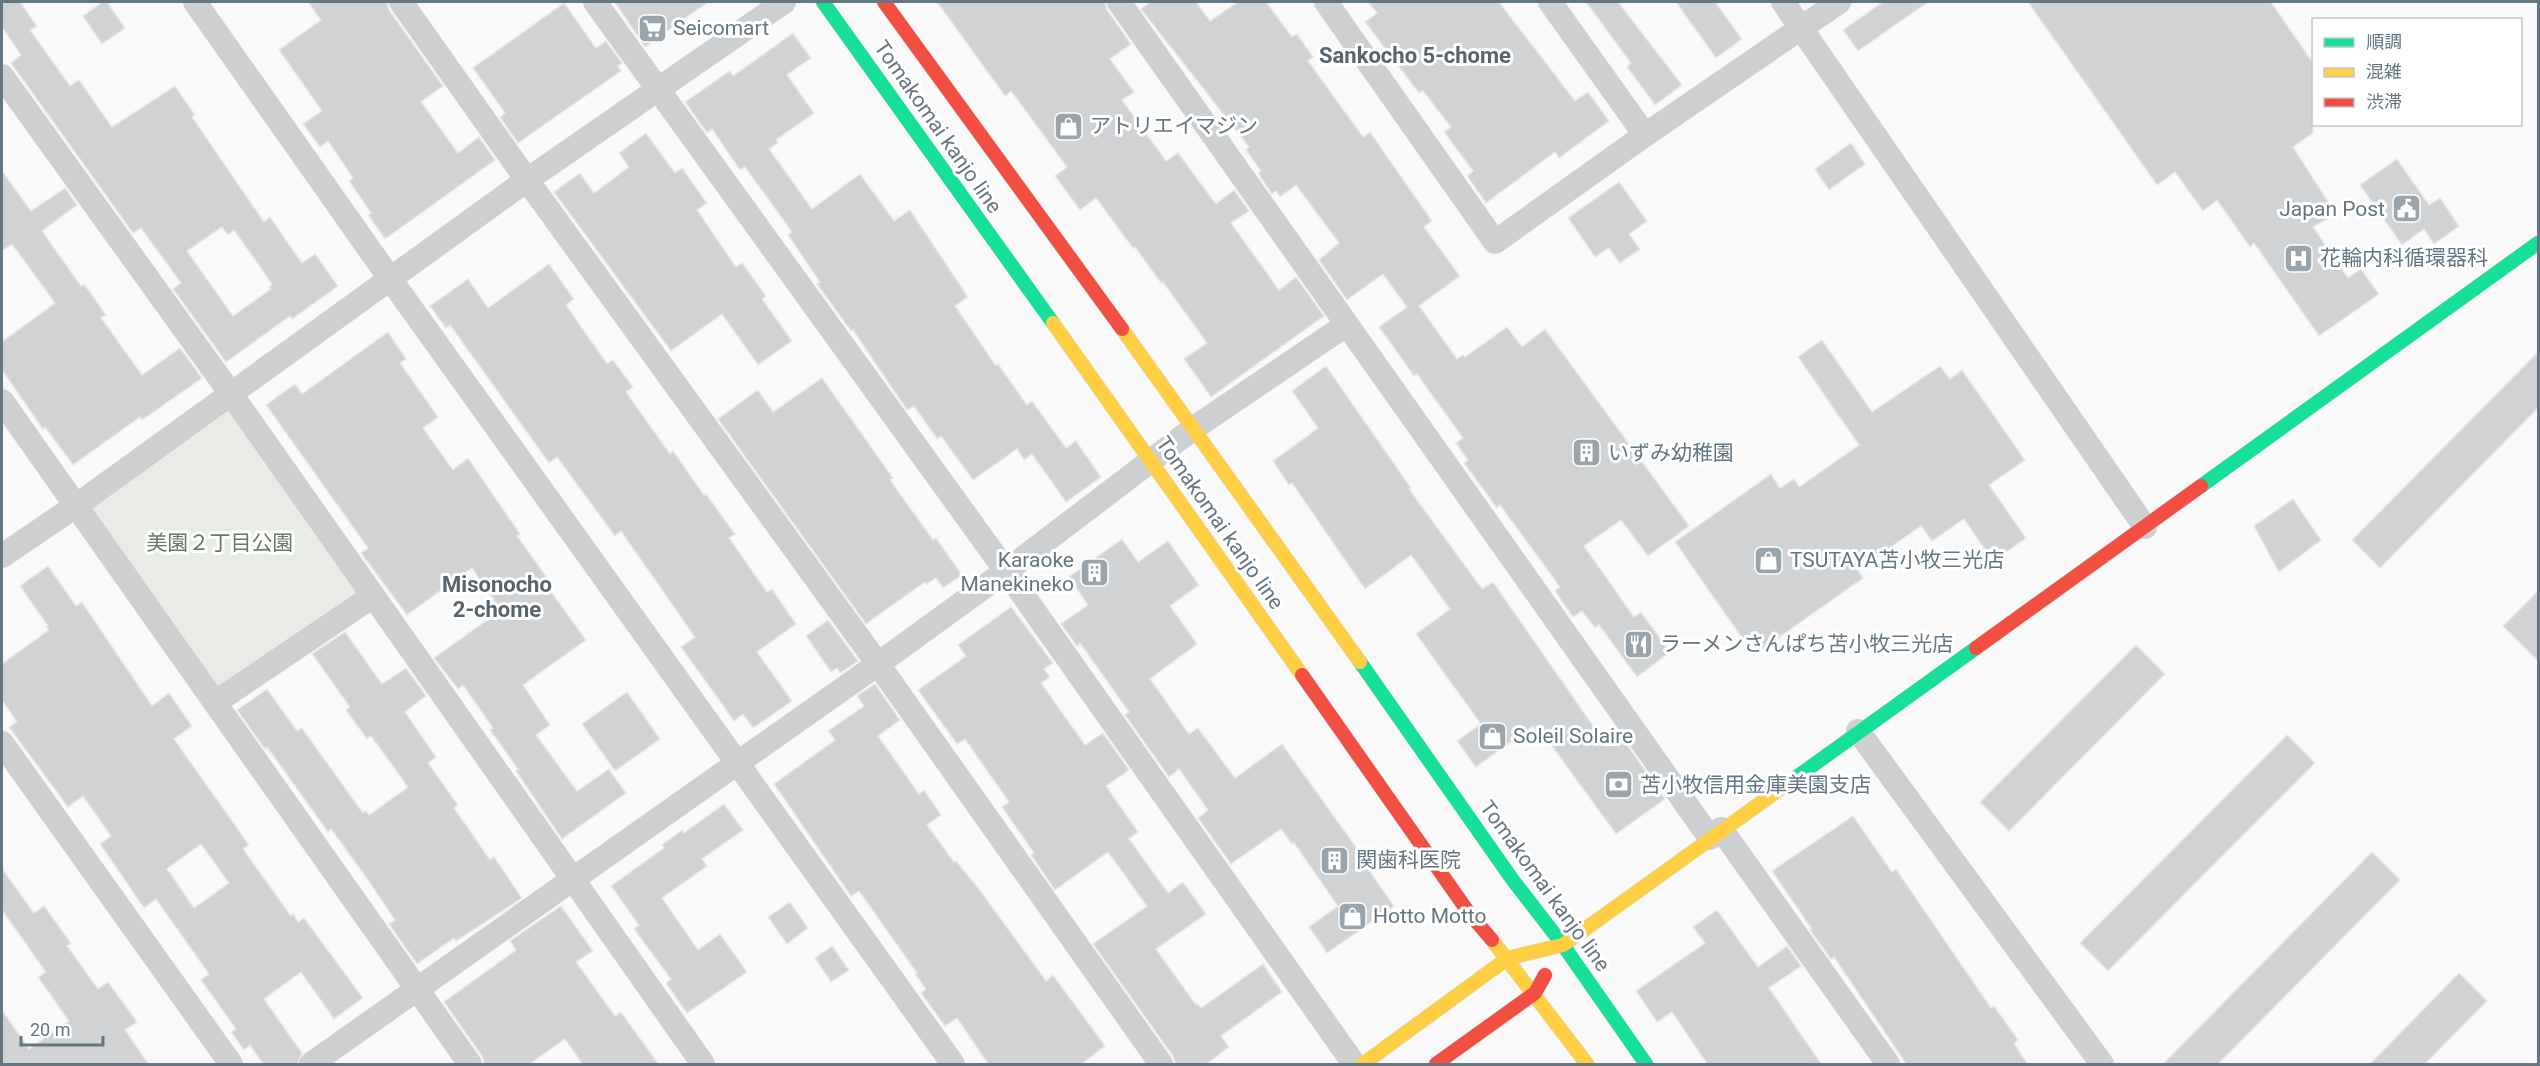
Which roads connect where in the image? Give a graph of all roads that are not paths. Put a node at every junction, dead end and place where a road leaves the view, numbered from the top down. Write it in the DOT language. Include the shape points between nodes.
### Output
graph roads {
  1 [pos="195,2"];
  2 [pos="401,2"];
  3 [pos="595,2"];
  4 [pos="784,2"];
  5 [pos="823,2"];
  6 [pos="884,2"];
  7 [pos="1119,2"];
  8 [pos="1326,2"];
  9 [pos="1551,2"];
  10 [pos="1783,2"];
  11 [pos="1839,2"];
  12 [pos="1802,28"];
  13 [pos="2,76"];
  14 [pos="659,90"];
  15 [pos="1645,135"];
  16 [pos="527,180"];
  17 [pos="2538,243"];
  18 [pos="391,280"];
  19 [pos="1346,325"];
  20 [pos="231,394"];
  21 [pos="2,401"];
  22 [pos="1194,428"];
  23 [pos="1149,460"];
  24 [pos="77,505"];
  25 [pos="2145,526"];
  26 [pos="2,556"];
  27 [pos="1006,571"];
  28 [pos="373,596"];
  29 [pos="878,664"];
  30 [pos="216,702"];
  31 [pos="1858,731"];
  32 [pos="2,743"];
  33 [pos="738,763"];
  34 [pos="1715,833"];
  35 [pos="573,880"];
  36 [pos="1563,945"];
  37 [pos="1508,958"];
  38 [pos="416,990"];
  39 [pos="1535,993"];
  40 [pos="231,1065"];
  41 [pos="311,1065"];
  42 [pos="470,1065"];
  43 [pos="703,1065"];
  44 [pos="953,1065"];
  45 [pos="1161,1065"];
  46 [pos="1354,1065"];
  47 [pos="1363,1065"];
  48 [pos="1436,1065"];
  49 [pos="1587,1065"];
  50 [pos="1646,1065"];
  51 [pos="1888,1065"];
  52 [pos="2102,1065"];
  1 -- 18 [label="street"];
  2 -- 16 [label="street"];
  3 -- 14 [label="street"];
  4 -- 14 [label="street"];
  5 -- 23 [label="main road, Tomakomai kanjo line"];
  6 -- 22 [label="main road, Tomakomai kanjo line"];
  7 -- 19 [label="street"];
  8 -- 15 [label="street" via="1495,242"];
  9 -- 15 [label="street"];
  10 -- 12 [label="street"];
  11 -- 12 [label="street"];
  12 -- 15 [label="street"];
  12 -- 25 [label="street"];
  13 -- 20 [label="street"];
  14 -- 16 [label="street"];
  14 -- 27 [label="street"];
  16 -- 18 [label="street"];
  16 -- 29 [label="street"];
  17 -- 25 [label="main road"];
  18 -- 20 [label="street"];
  18 -- 33 [label="street"];
  19 -- 22 [label="street"];
  19 -- 34 [label="street"];
  20 -- 24 [label="street"];
  20 -- 28 [label="street"];
  21 -- 24 [label="street"];
  22 -- 23 [label="street"];
  22 -- 36 [label="main road, Tomakomai kanjo line" via="1512,879"];
  23 -- 27 [label="street"];
  23 -- 37 [label="main road, Tomakomai kanjo line" via="1468,913"];
  24 -- 26 [label="street"];
  24 -- 30 [label="street"];
  25 -- 31 [label="main road"];
  27 -- 29 [label="street"];
  27 -- 46 [label="street"];
  28 -- 30 [label="street"];
  28 -- 35 [label="street"];
  29 -- 33 [label="street"];
  29 -- 45 [label="street"];
  30 -- 38 [label="street"];
  31 -- 34 [label="main road"];
  31 -- 52 [label="street"];
  32 -- 40 [label="street"];
  33 -- 35 [label="street"];
  33 -- 44 [label="street"];
  34 -- 36 [label="main road"];
  34 -- 51 [label="street"];
  35 -- 38 [label="street"];
  35 -- 43 [label="street"];
  36 -- 37 [label="main road"];
  36 -- 39 [label="main road"];
  36 -- 50 [label="main road, Tomakomai kanjo line"];
  37 -- 39 [label="main road, Tomakomai kanjo line"];
  37 -- 47 [label="main road"];
  38 -- 41 [label="street"];
  38 -- 42 [label="street"];
  39 -- 48 [label="main road"];
  39 -- 49 [label="main road, Tomakomai kanjo line"];
}
